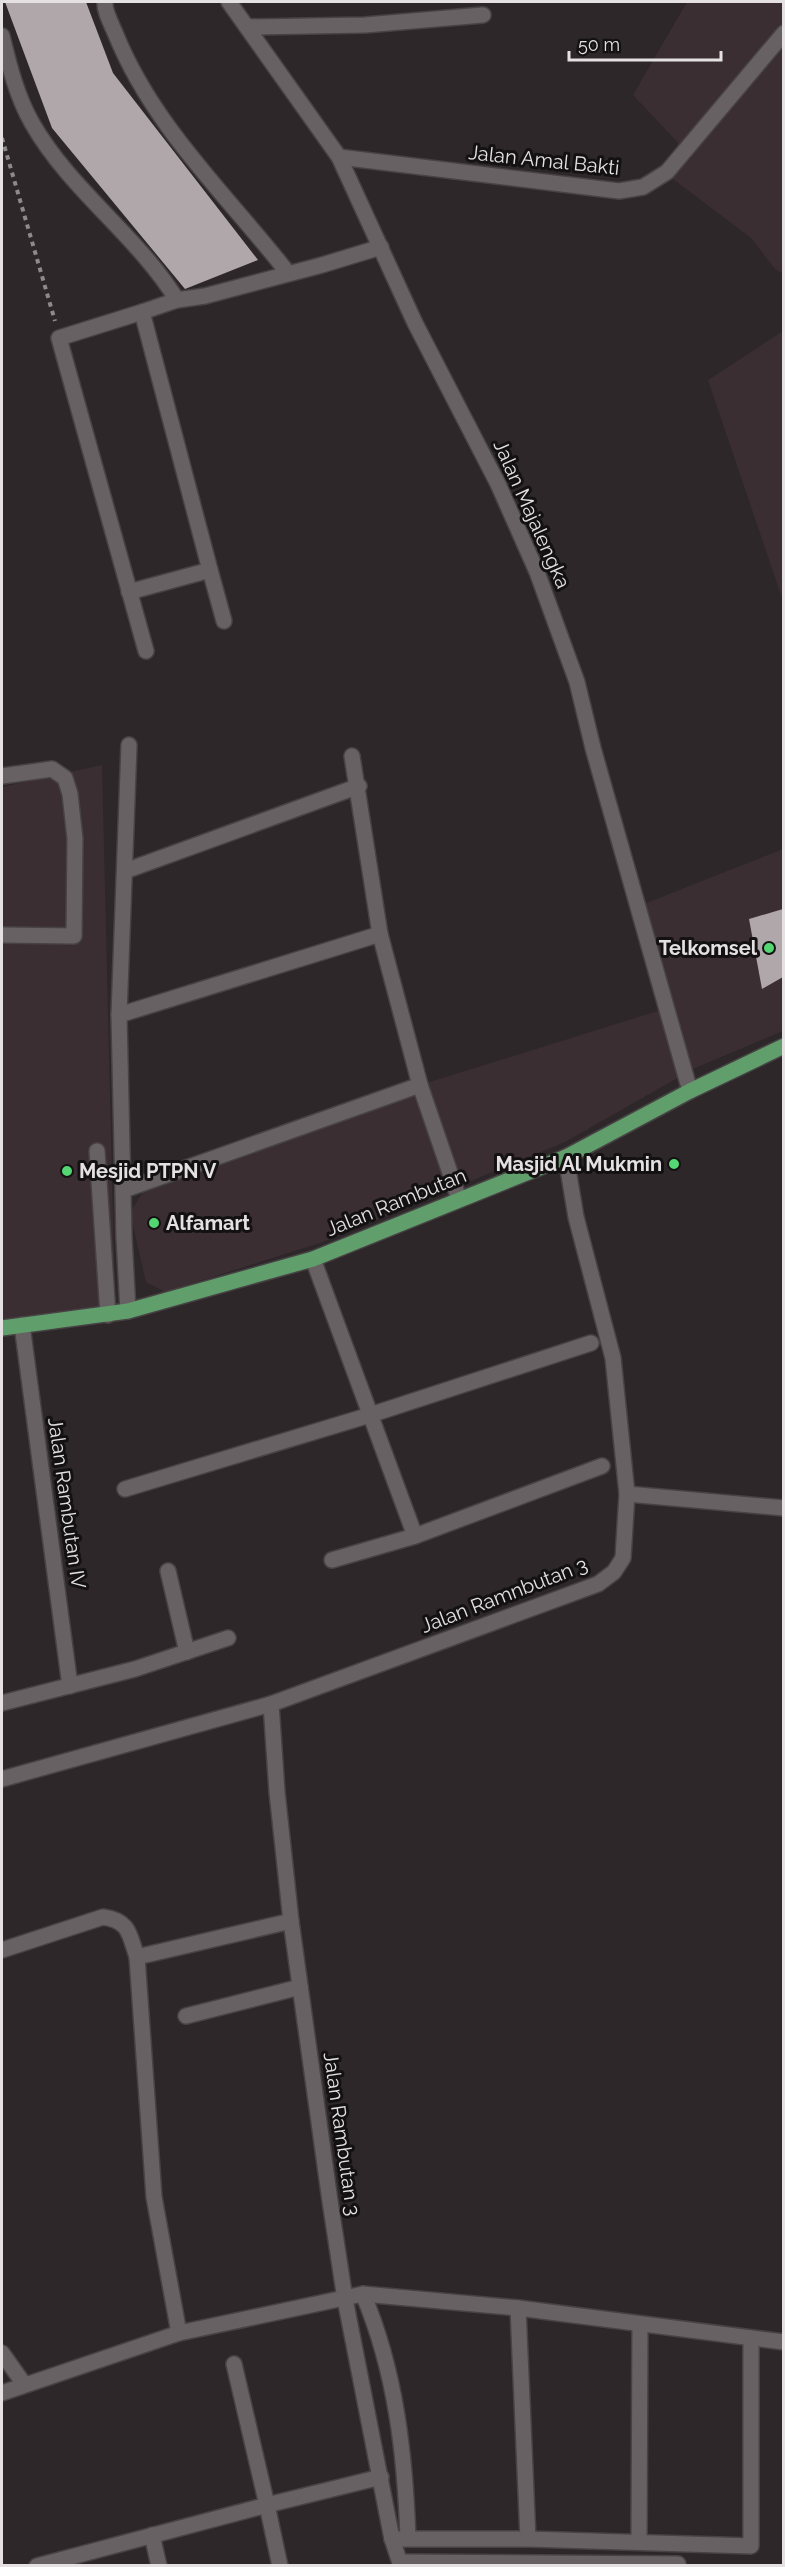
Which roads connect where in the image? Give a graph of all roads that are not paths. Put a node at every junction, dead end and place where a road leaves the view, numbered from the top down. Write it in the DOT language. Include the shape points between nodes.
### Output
graph roads {
  1 [pos="104,2"];
  2 [pos="229,2"];
  3 [pos="483,15"];
  4 [pos="247,27"];
  5 [pos="783,33"];
  6 [pos="2,36"];
  7 [pos="339,157"];
  8 [pos="381,247"];
  9 [pos="288,273"];
  10 [pos="177,300"];
  11 [pos="142,312"];
  12 [pos="210,570"];
  13 [pos="129,592"];
  14 [pos="224,621"];
  15 [pos="146,651"];
  16 [pos="129,746"];
  17 [pos="352,756"];
  18 [pos="2,776"];
  19 [pos="358,786"];
  20 [pos="125,871"];
  21 [pos="380,934"];
  22 [pos="2,935"];
  23 [pos="119,1015"];
  24 [pos="783,1046"];
  25 [pos="420,1085"];
  26 [pos="690,1090"];
  27 [pos="97,1151"];
  28 [pos="566,1157"];
  29 [pos="124,1190"];
  30 [pos="459,1199"];
  31 [pos="313,1259"];
  32 [pos="128,1311"];
  33 [pos="108,1315"];
  34 [pos="22,1325"];
  35 [pos="2,1328"];
  36 [pos="591,1343"];
  37 [pos="370,1415"];
  38 [pos="602,1466"];
  39 [pos="125,1489"];
  40 [pos="627,1494"];
  41 [pos="783,1508"];
  42 [pos="415,1536"];
  43 [pos="332,1560"];
  44 [pos="168,1571"];
  45 [pos="228,1638"];
  46 [pos="187,1652"];
  47 [pos="70,1686"];
  48 [pos="2,1703"];
  49 [pos="271,1704"];
  50 [pos="2,1779"];
  51 [pos="291,1921"];
  52 [pos="2,1950"];
  53 [pos="137,1957"];
  54 [pos="300,1987"];
  55 [pos="186,2016"];
  56 [pos="363,2294"];
  57 [pos="345,2299"];
  58 [pos="518,2308"];
  59 [pos="640,2324"];
  60 [pos="179,2333"];
  61 [pos="751,2338"];
  62 [pos="783,2342"];
  63 [pos="2,2353"];
  64 [pos="234,2364"];
  65 [pos="24,2384"];
  66 [pos="2,2393"];
  67 [pos="381,2477"];
  68 [pos="267,2505"];
  69 [pos="152,2535"];
  70 [pos="400,2538"];
  71 [pos="528,2539"];
  72 [pos="639,2542"];
  73 [pos="400,2564"];
  74 [pos="678,2564"];
  75 [pos="38,2565"];
  76 [pos="159,2565"];
  77 [pos="280,2565"];
  1 -- 9 [label="street" via="145,95"];
  2 -- 4 [label="street, Jalan Majalengka"];
  3 -- 4 [label="street" via="365,25"];
  4 -- 7 [label="street, Jalan Majalengka"];
  5 -- 7 [label="street, Jalan Amal Bakti" via="667,172 643,187 619,191"];
  6 -- 10 [label="street" via="32,123 74,181 165,281"];
  7 -- 8 [label="street, Jalan Majalengka"];
  8 -- 9 [label="street"];
  8 -- 26 [label="street, Jalan Majalengka" via="498,484 559,629"];
  9 -- 10 [label="street"];
  10 -- 11 [label="street"];
  11 -- 12 [label="street"];
  11 -- 13 [label="street" via="59,338"];
  12 -- 13 [label="street"];
  12 -- 14 [label="street"];
  13 -- 15 [label="street"];
  16 -- 20 [label="street"];
  17 -- 19 [label="street"];
  18 -- 22 [label="street" via="52,769 65,778 75,839 74,936"];
  19 -- 20 [label="street"];
  19 -- 21 [label="street"];
  20 -- 23 [label="street"];
  21 -- 23 [label="street"];
  21 -- 25 [label="street"];
  23 -- 29 [label="street"];
  24 -- 26 [label="main road, Jalan Rambutan"];
  25 -- 29 [label="street"];
  25 -- 30 [label="street"];
  26 -- 28 [label="main road, Jalan Rambutan"];
  27 -- 33 [label="street"];
  28 -- 30 [label="main road, Jalan Rambutan"];
  28 -- 40 [label="street, Jalan Ramnbutan 3" via="576,1217 613,1358"];
  29 -- 32 [label="street"];
  30 -- 31 [label="main road, Jalan Rambutan"];
  31 -- 32 [label="main road, Jalan Rambutan"];
  31 -- 37 [label="street"];
  32 -- 33 [label="main road, Jalan Rambutan"];
  33 -- 34 [label="main road, Jalan Rambutan"];
  34 -- 35 [label="main road, Jalan Rambutan"];
  34 -- 47 [label="street, Jalan Rambutan IV"];
  36 -- 37 [label="street"];
  37 -- 39 [label="street"];
  37 -- 42 [label="street"];
  38 -- 42 [label="street"];
  40 -- 41 [label="street"];
  40 -- 49 [label="street, Jalan Ramnbutan 3" via="623,1558 614,1572 598,1584"];
  42 -- 43 [label="street"];
  44 -- 46 [label="street"];
  45 -- 46 [label="street"];
  46 -- 47 [label="street"];
  47 -- 48 [label="street"];
  49 -- 50 [label="street, Jalan Ramnbutan 3"];
  49 -- 51 [label="street, Jalan Rambutan 3"];
  51 -- 53 [label="street"];
  51 -- 54 [label="street, Jalan Rambutan 3"];
  52 -- 53 [label="street" via="103,1917 125,1925"];
  53 -- 60 [label="street" via="154,2197"];
  54 -- 55 [label="street"];
  54 -- 57 [label="street, Jalan Rambutan 3"];
  56 -- 57 [label="street"];
  56 -- 58 [label="street"];
  56 -- 70 [label="street" via="377,2328 396,2404 406,2486"];
  57 -- 60 [label="street"];
  57 -- 67 [label="street, Jalan Rambutan 3"];
  58 -- 59 [label="street"];
  58 -- 71 [label="street"];
  59 -- 61 [label="street"];
  59 -- 72 [label="street"];
  60 -- 65 [label="street"];
  61 -- 62 [label="street"];
  61 -- 72 [label="street" via="751,2546"];
  63 -- 65 [label="street"];
  64 -- 68 [label="street"];
  65 -- 66 [label="street"];
  67 -- 68 [label="street"];
  67 -- 70 [label="street, Jalan Rambutan 3"];
  68 -- 69 [label="street"];
  68 -- 77 [label="street"];
  69 -- 75 [label="street"];
  69 -- 76 [label="street"];
  70 -- 71 [label="street"];
  70 -- 73 [label="street, Jalan Rambutan 3"];
  71 -- 72 [label="street"];
  73 -- 74 [label="street"];
}
